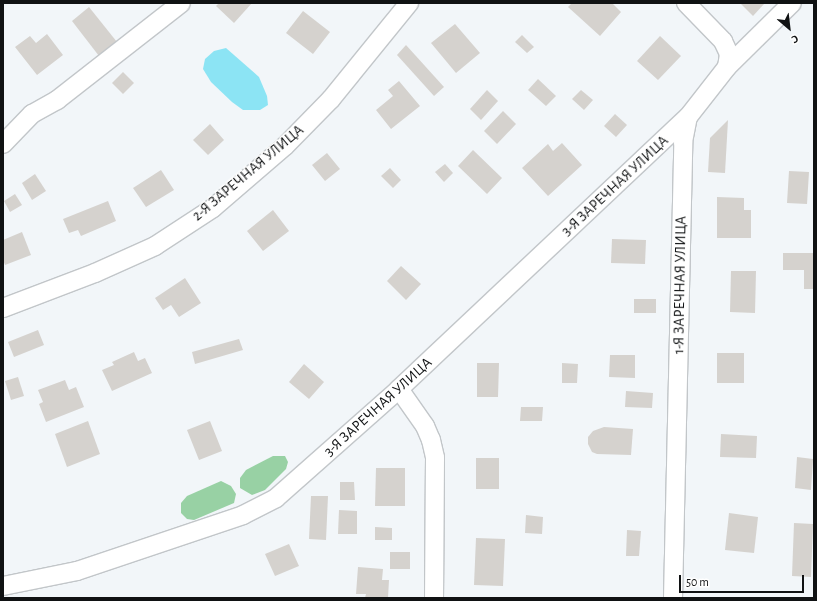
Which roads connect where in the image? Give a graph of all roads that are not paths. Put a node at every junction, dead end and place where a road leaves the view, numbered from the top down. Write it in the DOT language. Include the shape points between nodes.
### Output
graph roads {
  1 [pos="181,3"];
  2 [pos="409,3"];
  3 [pos="686,3"];
  4 [pos="792,3"];
  5 [pos="727,67"];
  6 [pos="688,117"];
  7 [pos="3,144"];
  8 [pos="3,308"];
  9 [pos="399,389"];
  10 [pos="3,586"];
  11 [pos="434,598"];
  12 [pos="673,598"];
  1 -- 7 [label="street" via="58,100 32,114"];
  2 -- 8 [label="street, 2-Я ЗАРЕЧНАЯ УЛИЦА" via="331,99 285,146 213,208 155,246 95,273"];
  3 -- 5 [label="street" via="722,41 729,54"];
  4 -- 5 [label="street"];
  5 -- 6 [label="street, 1-Я ЗАРЕЧНАЯ УЛИЦА"];
  6 -- 9 [label="street, 3-Я ЗАРЕЧНАЯ УЛИЦА"];
  6 -- 12 [label="street, 1-Я ЗАРЕЧНАЯ УЛИЦА" via="684,142"];
  9 -- 10 [label="street, 3-Я ЗАРЕЧНАЯ УЛИЦА" via="276,498 260,508 77,571"];
  9 -- 11 [label="street" via="425,426 435,458"];
}
